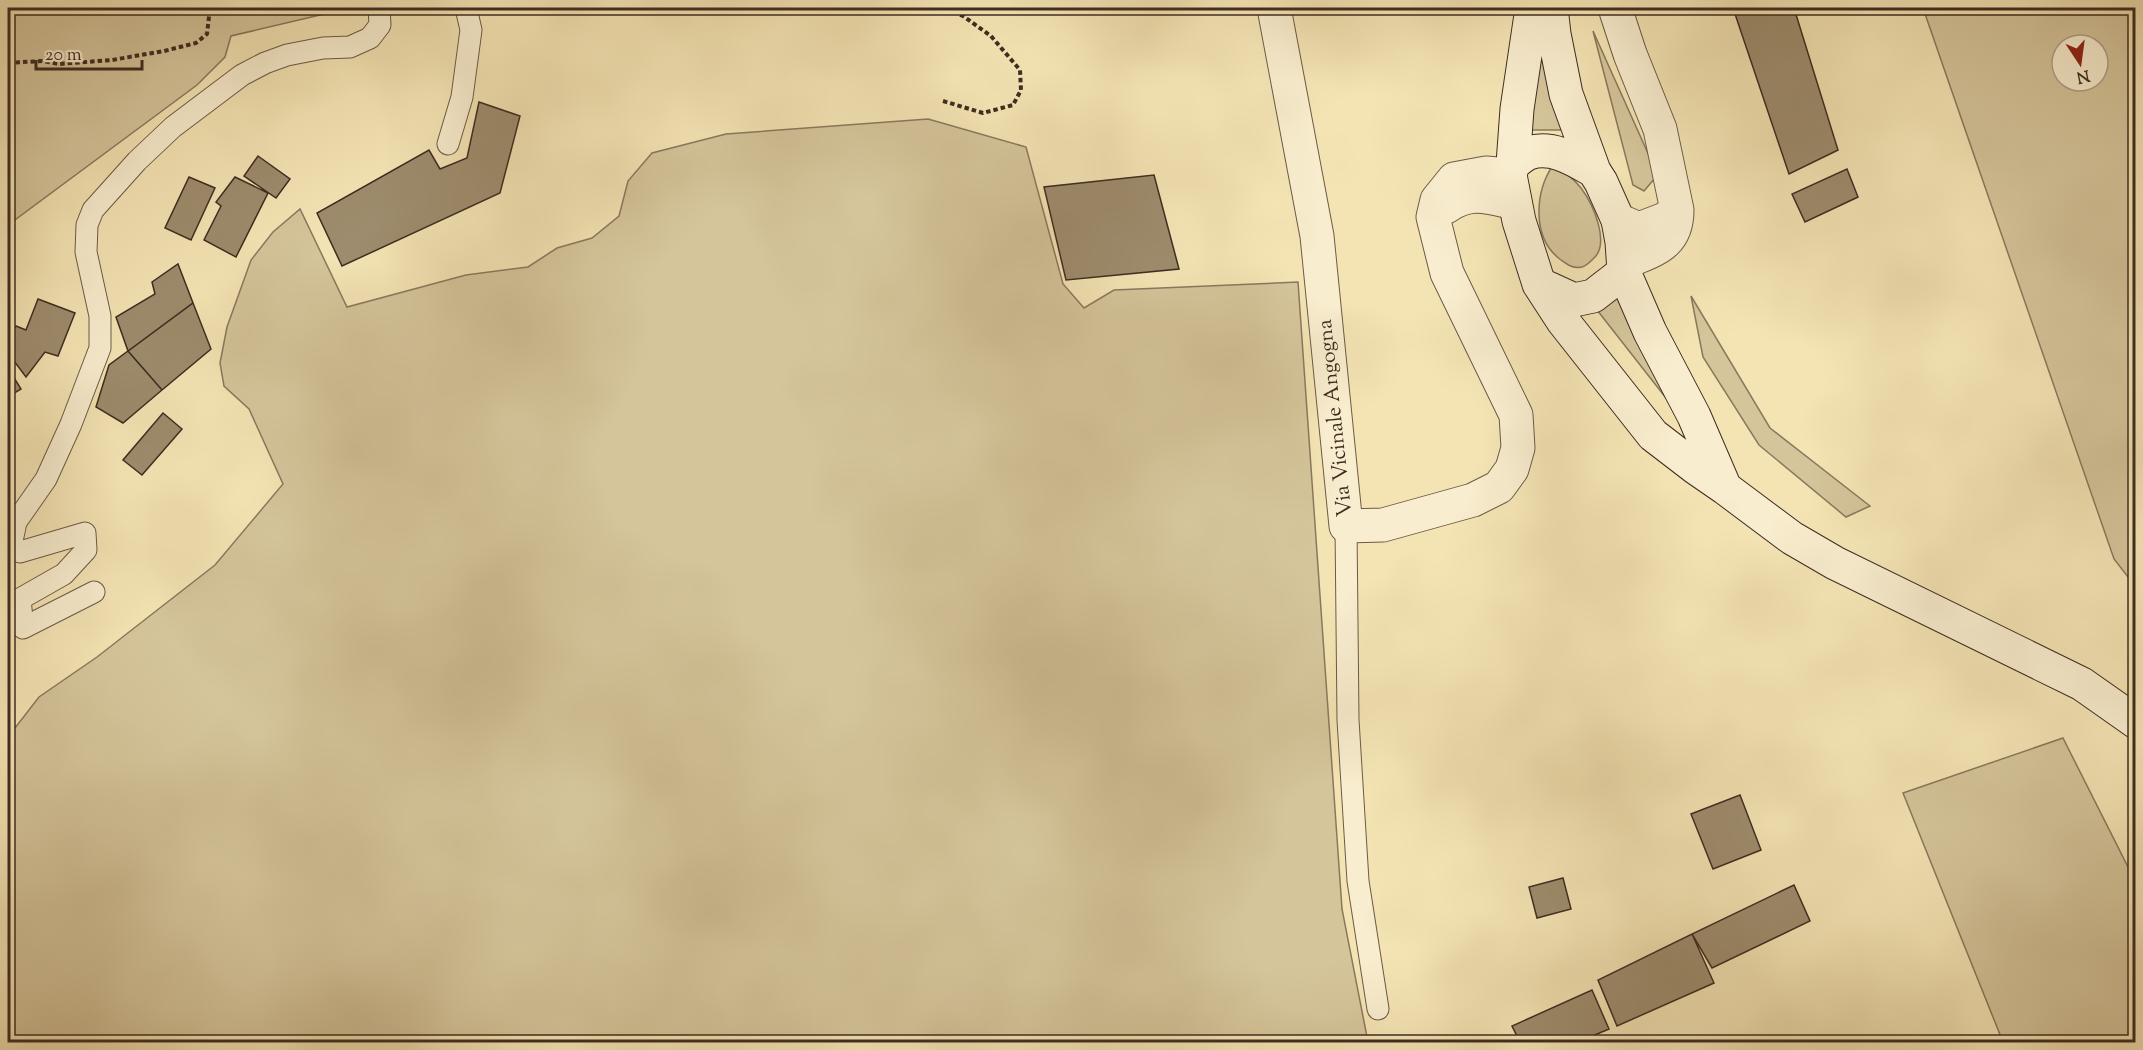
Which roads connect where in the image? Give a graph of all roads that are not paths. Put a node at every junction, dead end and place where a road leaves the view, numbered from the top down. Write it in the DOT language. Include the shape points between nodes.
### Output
graph roads {
  1 [pos="379,8"];
  2 [pos="466,8"];
  3 [pos="1274,8"];
  4 [pos="1532,8"];
  5 [pos="1551,8"];
  6 [pos="1615,8"];
  7 [pos="448,144"];
  8 [pos="1594,171"];
  9 [pos="1512,181"];
  10 [pos="1677,210"];
  11 [pos="1618,220"];
  12 [pos="1624,268"];
  13 [pos="1539,284"];
  14 [pos="1725,488"];
  15 [pos="1346,526"];
  16 [pos="94,592"];
  17 [pos="2136,722"];
  18 [pos="1378,1009"];
  1 -- 16 [label="lane" via="380,25 370,38 350,47 287,55 242,75 173,127 93,210 87,225 86,252 100,316 100,348 46,479 16,522 11,546 20,552 86,533 86,550 64,574 20,599 23,628"];
  2 -- 7 [label="lane" via="471,30 462,97"];
  3 -- 15 [label="street, Via Vicinale Angogna" via="1317,236"];
  4 -- 9 [label="street" via="1517,109"];
  5 -- 8 [label="street" via="1566,94"];
  6 -- 10 [label="street" via="1660,129"];
  8 -- 9 [label="street" via="1549,150 1529,153"];
  8 -- 11 [label="street"];
  9 -- 13 [label="street"];
  9 -- 15 [label="street, Via Vicinale Angogna" via="1486,173 1454,179 1437,200 1432,217 1447,273 1516,415 1518,448 1512,469 1499,487 1473,500 1383,525"];
  10 -- 11 [label="street" via="1639,229"];
  10 -- 12 [label="street" via="1677,224 1664,245"];
  11 -- 12 [label="street"];
  12 -- 13 [label="street" via="1593,296 1574,300"];
  12 -- 14 [label="street" via="1650,332 1694,416"];
  13 -- 14 [label="street" via="1563,321 1653,435"];
  14 -- 17 [label="street" via="1792,538 1835,563 2082,684"];
  15 -- 18 [label="lane" via="1348,720 1358,881"];
}
